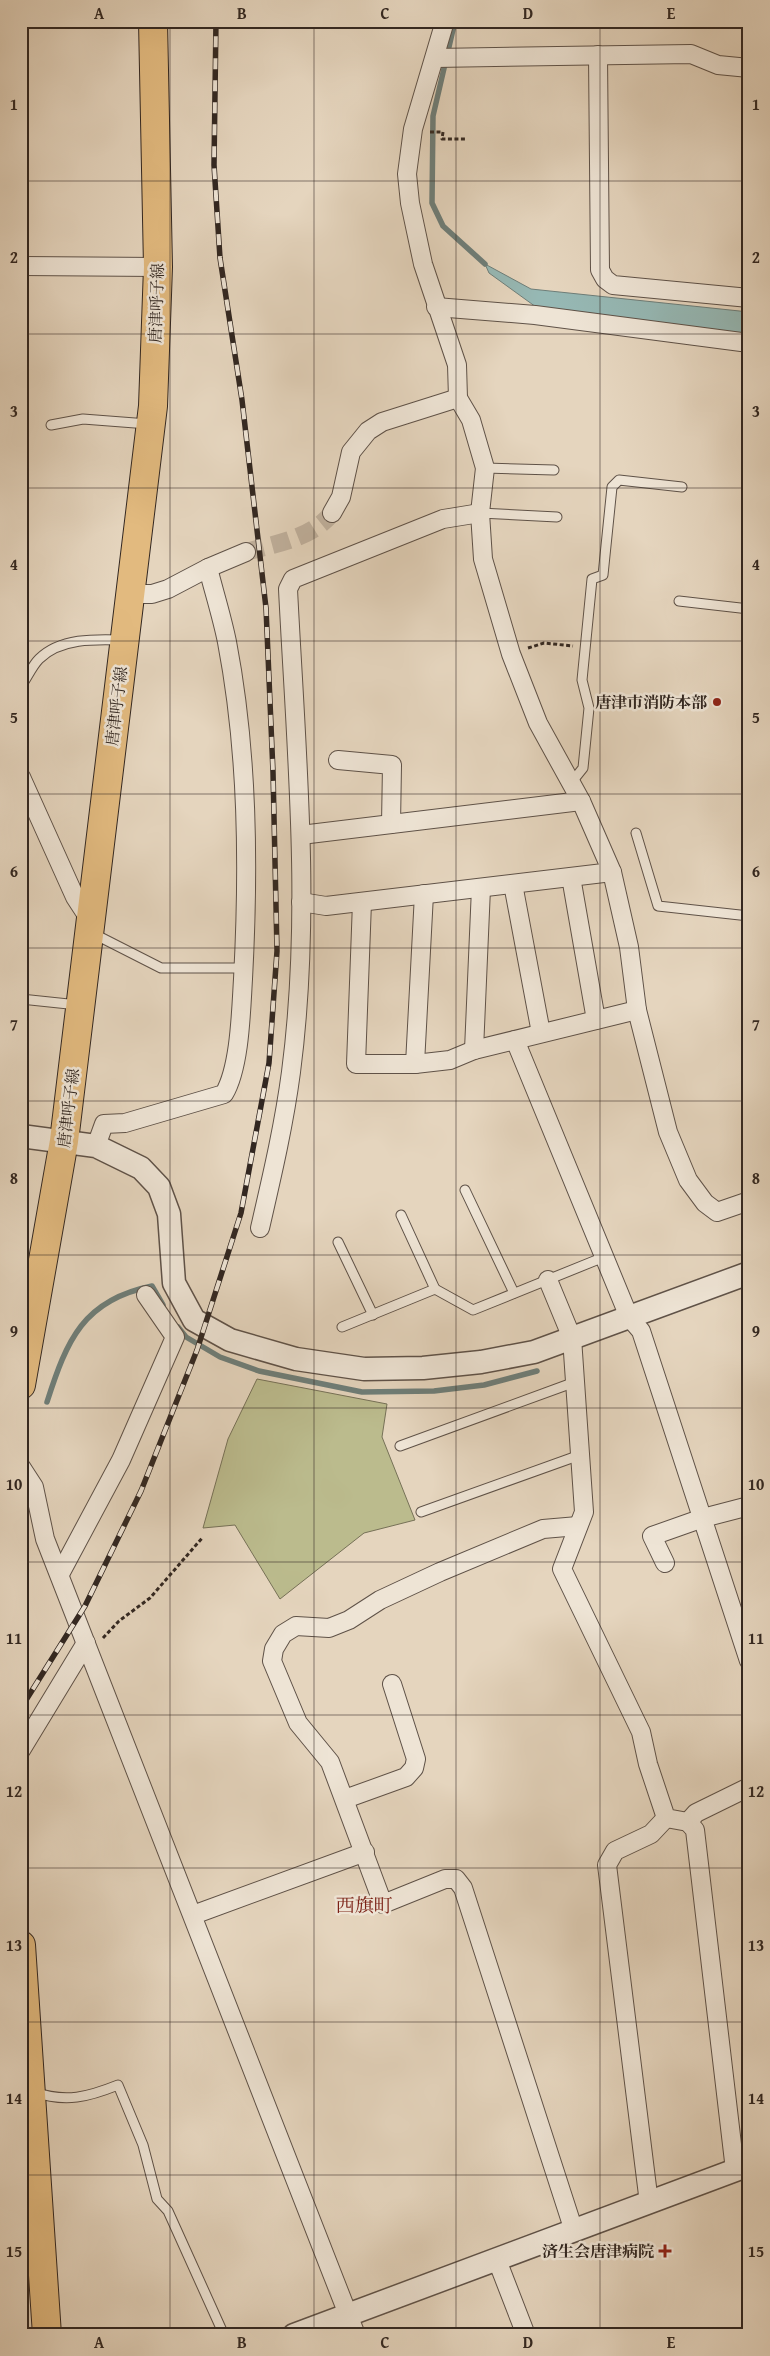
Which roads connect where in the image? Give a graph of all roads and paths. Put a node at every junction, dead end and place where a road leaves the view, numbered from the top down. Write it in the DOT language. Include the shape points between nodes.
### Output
graph roads {
  1 [pos="153,21"];
  2 [pos="445,21"];
  3 [pos="598,55"];
  4 [pos="435,58"];
  5 [pos="749,68"];
  6 [pos="424,132"];
  7 [pos="465,139"];
  8 [pos="21,266"];
  9 [pos="158,267"];
  10 [pos="749,298"];
  11 [pos="436,307"];
  12 [pos="749,343"];
  13 [pos="458,398"];
  14 [pos="151,424"];
  15 [pos="51,425"];
  16 [pos="485,468"];
  17 [pos="554,470"];
  18 [pos="682,487"];
  19 [pos="332,513"];
  20 [pos="480,514"];
  21 [pos="557,517"];
  22 [pos="246,552"];
  23 [pos="208,568"];
  24 [pos="131,594"];
  25 [pos="679,602"];
  26 [pos="749,609"];
  27 [pos="124,640"];
  28 [pos="585,647"];
  29 [pos="511,654"];
  30 [pos="21,686"];
  31 [pos="338,760"];
  32 [pos="21,777"];
  33 [pos="571,783"];
  34 [pos="581,801"];
  35 [pos="391,824"];
  36 [pos="636,834"];
  37 [pos="301,835"];
  38 [pos="612,872"];
  39 [pos="571,877"];
  40 [pos="513,884"];
  41 [pos="481,888"];
  42 [pos="424,894"];
  43 [pos="302,902"];
  44 [pos="362,902"];
  45 [pos="749,916"];
  46 [pos="90,920"];
  47 [pos="243,968"];
  48 [pos="21,999"];
  49 [pos="80,1005"];
  50 [pos="637,1010"];
  51 [pos="596,1020"];
  52 [pos="541,1033"];
  53 [pos="515,1040"];
  54 [pos="474,1050"];
  55 [pos="415,1064"];
  56 [pos="21,1136"];
  57 [pos="64,1141"];
  58 [pos="96,1146"];
  59 [pos="465,1190"];
  60 [pos="749,1201"];
  61 [pos="401,1215"];
  62 [pos="260,1228"];
  63 [pos="338,1242"];
  64 [pos="604,1257"];
  65 [pos="749,1273"];
  66 [pos="548,1280"];
  67 [pos="435,1289"];
  68 [pos="514,1294"];
  69 [pos="146,1295"];
  70 [pos="373,1315"];
  71 [pos="629,1317"];
  72 [pos="342,1327"];
  73 [pos="572,1338"];
  74 [pos="575,1382"];
  75 [pos="21,1386"];
  76 [pos="400,1446"];
  77 [pos="580,1454"];
  78 [pos="21,1466"];
  79 [pos="749,1506"];
  80 [pos="421,1512"];
  81 [pos="703,1518"];
  82 [pos="578,1526"];
  83 [pos="204,1537"];
  84 [pos="665,1562"];
  85 [pos="60,1574"];
  86 [pos="86,1643"];
  87 [pos="749,1661"];
  88 [pos="392,1684"];
  89 [pos="21,1750"];
  90 [pos="749,1786"];
  91 [pos="345,1799"];
  92 [pos="666,1818"];
  93 [pos="688,1822"];
  94 [pos="365,1852"];
  95 [pos="194,1915"];
  96 [pos="21,1945"];
  97 [pos="26,2092"];
  98 [pos="742,2168"];
  99 [pos="649,2203"];
  100 [pos="574,2231"];
  101 [pos="497,2260"];
  102 [pos="352,2325"];
  103 [pos="47,2335"];
  104 [pos="224,2335"];
  105 [pos="294,2335"];
  106 [pos="526,2335"];
  1 -- 9 [label="main road, 唐津呼子線"];
  2 -- 4 [label="street"];
  3 -- 4 [label="street"];
  3 -- 5 [label="street" via="691,54 718,65"];
  3 -- 10 [label="street" via="600,270 613,284"];
  4 -- 11 [label="street" via="413,129 407,174 423,264"];
  6 -- 7 [label="path" via="443,132 442,139"];
  8 -- 9 [label="street"];
  9 -- 14 [label="main road, 唐津呼子線"];
  11 -- 12 [label="street" via="535,314"];
  11 -- 13 [label="street" via="457,365"];
  13 -- 16 [label="street" via="472,420"];
  13 -- 19 [label="street" via="382,422 368,431 351,452 341,497"];
  14 -- 15 [label="lane" via="83,419"];
  14 -- 24 [label="main road, 唐津呼子線"];
  16 -- 17 [label="lane"];
  16 -- 20 [label="street"];
  18 -- 28 [label="lane" via="619,480 612,487 603,575 592,579"];
  20 -- 21 [label="lane"];
  20 -- 29 [label="street" via="483,559"];
  20 -- 37 [label="street" via="443,519 293,579 288,589"];
  22 -- 23 [label="street"];
  23 -- 24 [label="street" via="168,589 152,594"];
  23 -- 47 [label="street" via="227,641 239,730 245,815"];
  24 -- 27 [label="main road, 唐津呼子線"];
  25 -- 26 [label="lane"];
  27 -- 30 [label="lane" via="93,639 61,646 39,659"];
  27 -- 46 [label="main road, 唐津呼子線"];
  28 -- 29 [label="path" via="544,643"];
  28 -- 33 [label="lane" via="582,680 589,708 583,768"];
  29 -- 33 [label="street" via="538,723"];
  31 -- 35 [label="street" via="392,765"];
  32 -- 46 [label="street" via="76,897"];
  33 -- 34 [label="street"];
  34 -- 35 [label="street"];
  34 -- 38 [label="street"];
  35 -- 37 [label="street"];
  36 -- 45 [label="lane" via="658,906"];
  37 -- 43 [label="street"];
  38 -- 39 [label="street"];
  38 -- 50 [label="street" via="630,947"];
  39 -- 40 [label="street"];
  39 -- 51 [label="street"];
  40 -- 41 [label="street"];
  40 -- 52 [label="street"];
  41 -- 42 [label="street"];
  41 -- 54 [label="street"];
  42 -- 44 [label="street"];
  42 -- 55 [label="street"];
  43 -- 44 [label="street" via="326,906"];
  43 -- 62 [label="street" via="291,1072 279,1146"];
  44 -- 55 [label="street" via="356,1064"];
  46 -- 47 [label="lane" via="98,936 161,968"];
  46 -- 49 [label="main road, 唐津呼子線"];
  47 -- 58 [label="street" via="232,1080 224,1094 125,1123 104,1124"];
  48 -- 49 [label="lane"];
  49 -- 57 [label="main road, 唐津呼子線"];
  50 -- 51 [label="street"];
  50 -- 60 [label="street" via="668,1132 688,1180 704,1203 717,1212"];
  51 -- 52 [label="street"];
  52 -- 53 [label="street"];
  53 -- 54 [label="street"];
  53 -- 64 [label="street"];
  54 -- 55 [label="street" via="450,1060"];
  56 -- 57 [label="street"];
  57 -- 58 [label="street"];
  57 -- 75 [label="main road, 唐津呼子線"];
  58 -- 73 [label="street" via="141,1168 159,1187 169,1214 174,1283 194,1320 230,1340 296,1359 364,1369 482,1362 534,1352"];
  59 -- 68 [label="lane"];
  61 -- 67 [label="lane"];
  63 -- 70 [label="lane"];
  64 -- 66 [label="lane"];
  64 -- 71 [label="street"];
  65 -- 71 [label="street"];
  66 -- 68 [label="lane"];
  66 -- 73 [label="street"];
  67 -- 68 [label="lane" via="472,1310"];
  67 -- 70 [label="lane"];
  69 -- 85 [label="street" via="175,1337 121,1460"];
  70 -- 72 [label="lane"];
  71 -- 73 [label="street"];
  71 -- 81 [label="street" via="641,1330"];
  73 -- 74 [label="street"];
  74 -- 76 [label="lane"];
  74 -- 77 [label="street"];
  77 -- 80 [label="lane"];
  77 -- 82 [label="street" via="584,1512"];
  78 -- 85 [label="street" via="34,1487 45,1539"];
  79 -- 81 [label="street"];
  81 -- 84 [label="street" via="652,1536"];
  81 -- 87 [label="street"];
  82 -- 91 [label="street" via="535,1533 406,1588 329,1628 296,1626 283,1634 274,1649 272,1661 298,1724 330,1762"];
  82 -- 92 [label="street" via="562,1569 641,1732"];
  83 -- 86 [label="path" via="150,1598 119,1621 94,1648"];
  85 -- 86 [label="street"];
  86 -- 89 [label="street"];
  86 -- 95 [label="street"];
  88 -- 91 [label="street" via="416,1759 414,1768 406,1776"];
  90 -- 93 [label="street" via="696,1813"];
  91 -- 94 [label="street"];
  92 -- 93 [label="street"];
  92 -- 99 [label="street" via="651,1834 615,1851 607,1865"];
  93 -- 98 [label="street" via="695,1830"];
  94 -- 95 [label="street"];
  94 -- 100 [label="street" via="383,1904 446,1879 456,1878 463,1888"];
  95 -- 102 [label="street"];
  96 -- 97 [label="main road"];
  97 -- 103 [label="main road"];
  97 -- 104 [label="lane" via="50,2097 86,2097 118,2085 143,2145 158,2199 168,2211"];
  98 -- 99 [label="street"];
  99 -- 100 [label="street"];
  100 -- 101 [label="street"];
  101 -- 102 [label="street"];
  101 -- 106 [label="street"];
  102 -- 105 [label="street"];
}
